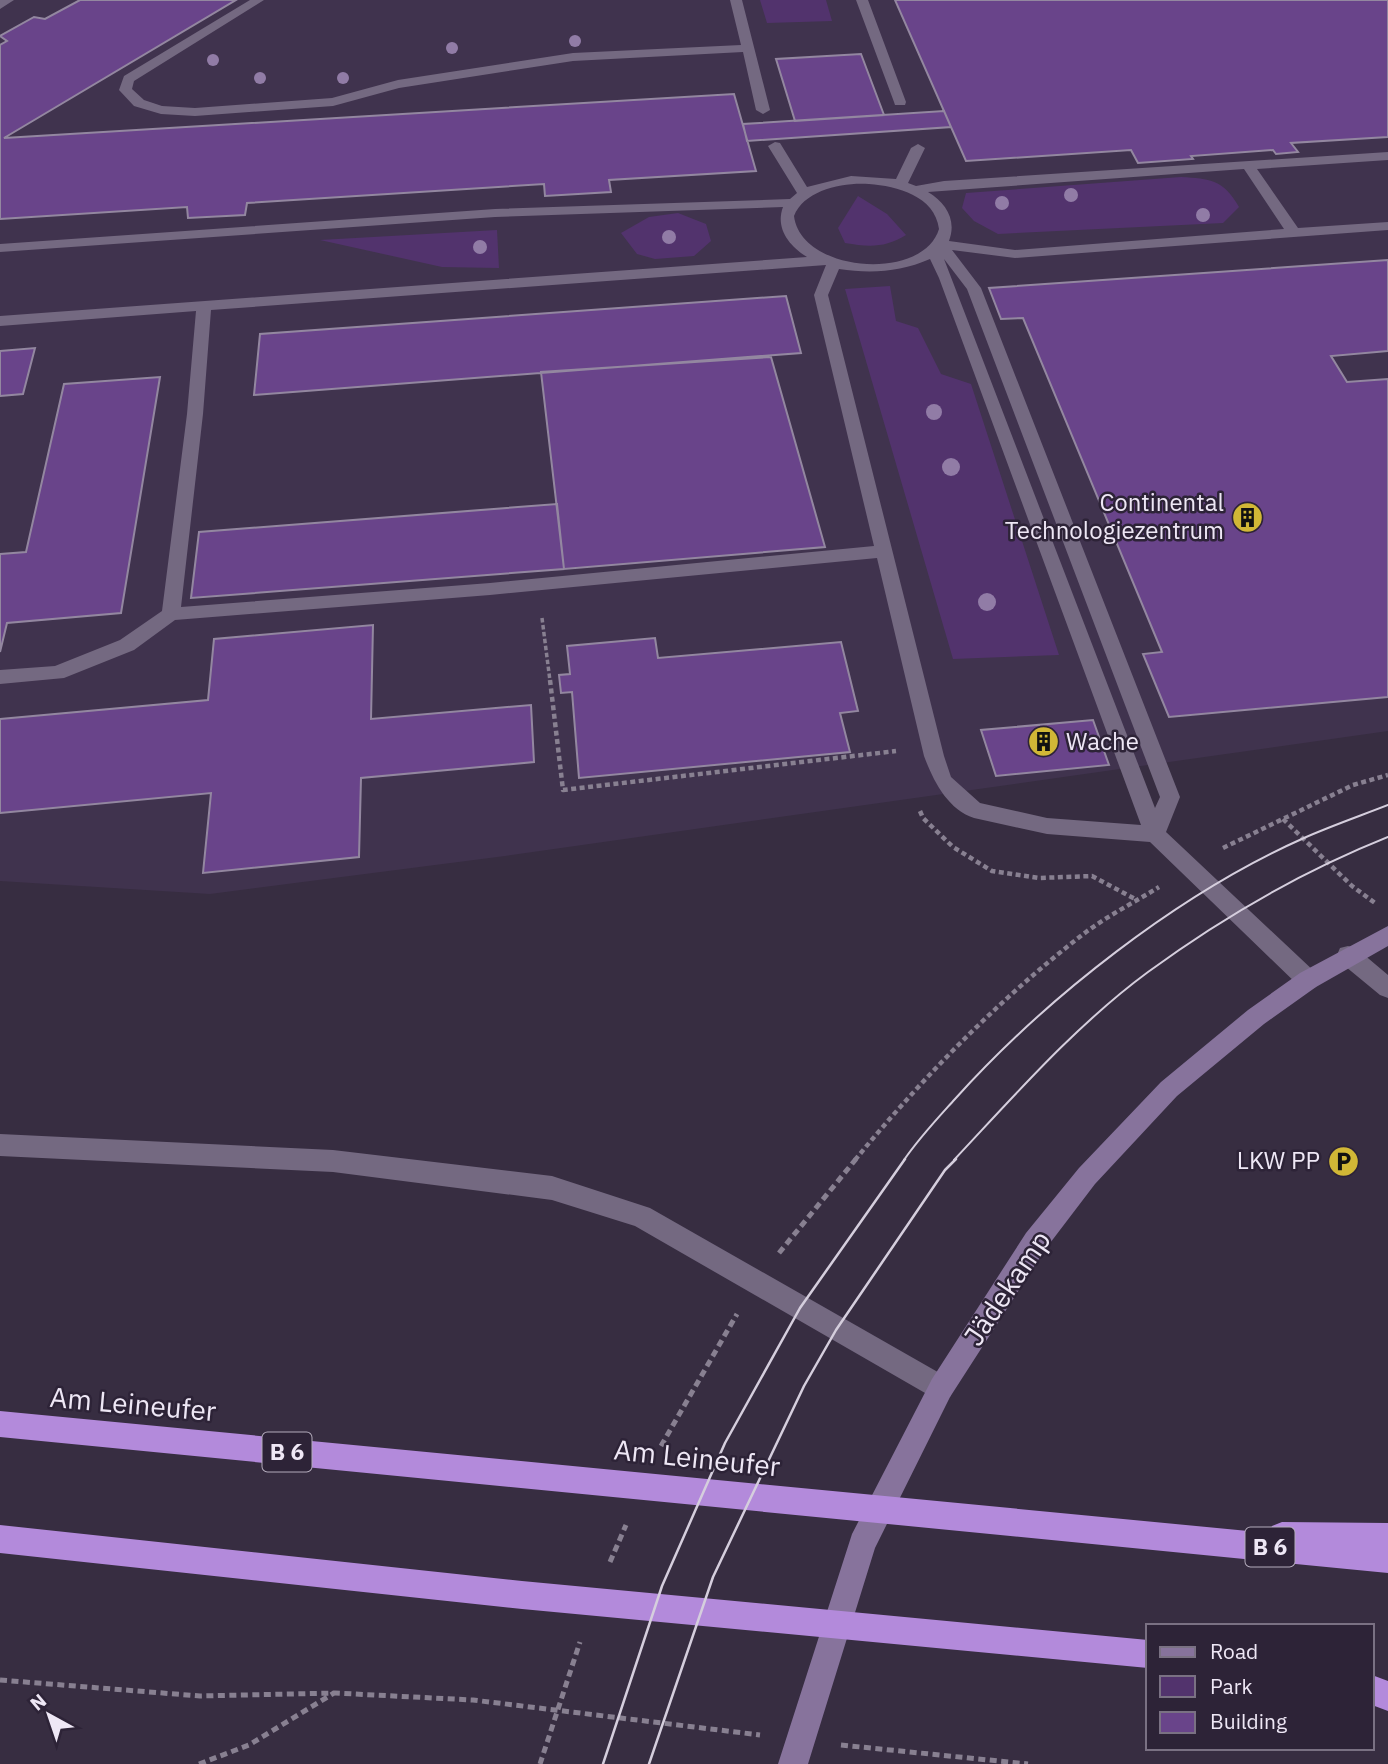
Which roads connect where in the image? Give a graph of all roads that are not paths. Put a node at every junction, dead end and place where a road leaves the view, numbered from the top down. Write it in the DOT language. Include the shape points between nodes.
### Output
graph roads {
  1 [pos="9,0"];
  2 [pos="258,0"];
  3 [pos="736,0"];
  4 [pos="862,0"];
  5 [pos="0,5"];
  6 [pos="748,48"];
  7 [pos="900,102"];
  8 [pos="763,110"];
  9 [pos="775,146"];
  10 [pos="918,148"];
  11 [pos="1388,156"];
  12 [pos="1248,165"];
  13 [pos="900,184"];
  14 [pos="916,190"];
  15 [pos="799,199"];
  16 [pos="1388,226"];
  17 [pos="1294,233"];
  18 [pos="0,248"];
  19 [pos="937,248"];
  20 [pos="830,262"];
  21 [pos="204,306"];
  22 [pos="0,321"];
  23 [pos="884,551"];
  24 [pos="171,614"];
  25 [pos="0,677"];
  26 [pos="1155,834"];
  27 [pos="1388,935"];
  28 [pos="1348,956"];
  29 [pos="1308,980"];
  30 [pos="1388,988"];
  31 [pos="0,1145"];
  32 [pos="942,1388"];
  33 [pos="0,1424"];
  34 [pos="1151,1535"];
  35 [pos="1388,1536"];
  36 [pos="0,1539"];
  37 [pos="1388,1559"];
  38 [pos="1146,1654"];
  39 [pos="793,1764"];
  1 -- 5 [label="lane"];
  2 -- 6 [label="lane" via="128,79 125,90 139,103 161,110 333,103 398,84 573,57"];
  3 -- 6 [label="lane"];
  4 -- 7 [label="lane"];
  6 -- 8 [label="lane"];
  9 -- 15 [label="lane"];
  10 -- 13 [label="lane"];
  11 -- 12 [label="lane"];
  12 -- 14 [label="lane"];
  12 -- 17 [label="lane"];
  13 -- 14 [label="lane"];
  13 -- 15 [label="lane" via="849,180 815,188"];
  14 -- 19 [label="lane" via="932,200 946,220 946,233"];
  15 -- 18 [label="lane" via="388,219"];
  15 -- 20 [label="lane" via="788,215 788,229 799,244"];
  16 -- 17 [label="lane"];
  17 -- 19 [label="lane" via="1015,254"];
  19 -- 20 [label="lane" via="908,264 884,268"];
  19 -- 26 [label="lane"];
  19 -- 26 [label="lane" via="974,288 1170,797"];
  20 -- 21 [label="lane"];
  20 -- 23 [label="lane" via="821,295"];
  21 -- 22 [label="lane"];
  21 -- 24 [label="lane"];
  23 -- 24 [label="lane"];
  23 -- 26 [label="lane" via="943,781 974,810 1047,827"];
  24 -- 25 [label="lane" via="127,645 57,673"];
  26 -- 29 [label="lane"];
  27 -- 28 [label="street, Jädekamp"];
  28 -- 29 [label="street, Jädekamp"];
  28 -- 30 [label="lane"];
  29 -- 32 [label="street, Jädekamp" via="1169,1089 1087,1177 1035,1242"];
  31 -- 32 [label="lane" via="333,1161 552,1188 641,1216"];
  32 -- 39 [label="street, Jädekamp" via="862,1544"];
  33 -- 34 [label="highway, Am Leineufer / B 6"];
  34 -- 35 [label="highway"];
  34 -- 37 [label="highway, Am Leineufer / B 6"];
  36 -- 38 [label="highway" via="522,1595"];
}
